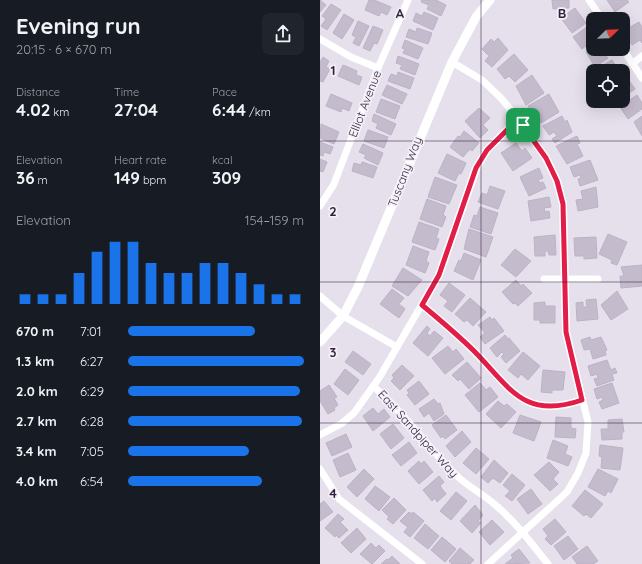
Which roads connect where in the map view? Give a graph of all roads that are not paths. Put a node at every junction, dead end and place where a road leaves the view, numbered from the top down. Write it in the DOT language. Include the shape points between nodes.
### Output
graph roads {
  1 [pos="408,0"];
  2 [pos="490,0"];
  3 [pos="589,0"];
  4 [pos="597,12"];
  5 [pos="320,38"];
  6 [pos="628,56"];
  7 [pos="642,56"];
  8 [pos="452,62"];
  9 [pos="632,63"];
  10 [pos="378,68"];
  11 [pos="642,78"];
  12 [pos="518,119"];
  13 [pos="320,206"];
  14 [pos="544,279"];
  15 [pos="564,279"];
  16 [pos="598,279"];
  17 [pos="320,296"];
  18 [pos="422,305"];
  19 [pos="343,316"];
  20 [pos="320,342"];
  21 [pos="397,347"];
  22 [pos="373,386"];
  23 [pos="582,400"];
  24 [pos="320,435"];
  25 [pos="320,469"];
  26 [pos="523,533"];
  27 [pos="422,564"];
  28 [pos="488,564"];
  29 [pos="548,564"];
  1 -- 10 [label="street, Elliot Avenue"];
  2 -- 8 [label="street, Tuscany Way" via="476,18"];
  3 -- 4 [label="street"];
  5 -- 10 [label="street" via="350,57"];
  6 -- 9 [label="street"];
  7 -- 9 [label="street"];
  8 -- 12 [label="street" via="482,80"];
  8 -- 19 [label="street, Tuscany Way" via="422,128 377,244"];
  9 -- 11 [label="street"];
  10 -- 13 [label="street, Elliot Avenue" via="334,184"];
  12 -- 15 [label="street" via="546,158 557,181 563,204"];
  12 -- 18 [label="street" via="487,150 476,168 439,275"];
  14 -- 15 [label="street"];
  15 -- 16 [label="street"];
  15 -- 23 [label="street" via="566,332"];
  17 -- 19 [label="street"];
  18 -- 21 [label="street"];
  18 -- 23 [label="street" via="451,328 519,398 542,406 566,406"];
  19 -- 20 [label="street, Tuscany Way"];
  19 -- 21 [label="street"];
  21 -- 22 [label="street"];
  22 -- 24 [label="street" via="354,414"];
  22 -- 26 [label="street, East Sandpiper Way" via="391,401 460,480 493,503"];
  23 -- 26 [label="street" via="588,422 586,453 578,473 567,492"];
  25 -- 27 [label="street" via="339,499"];
  26 -- 28 [label="street"];
  26 -- 29 [label="street, East Sandpiper Way"];
}
